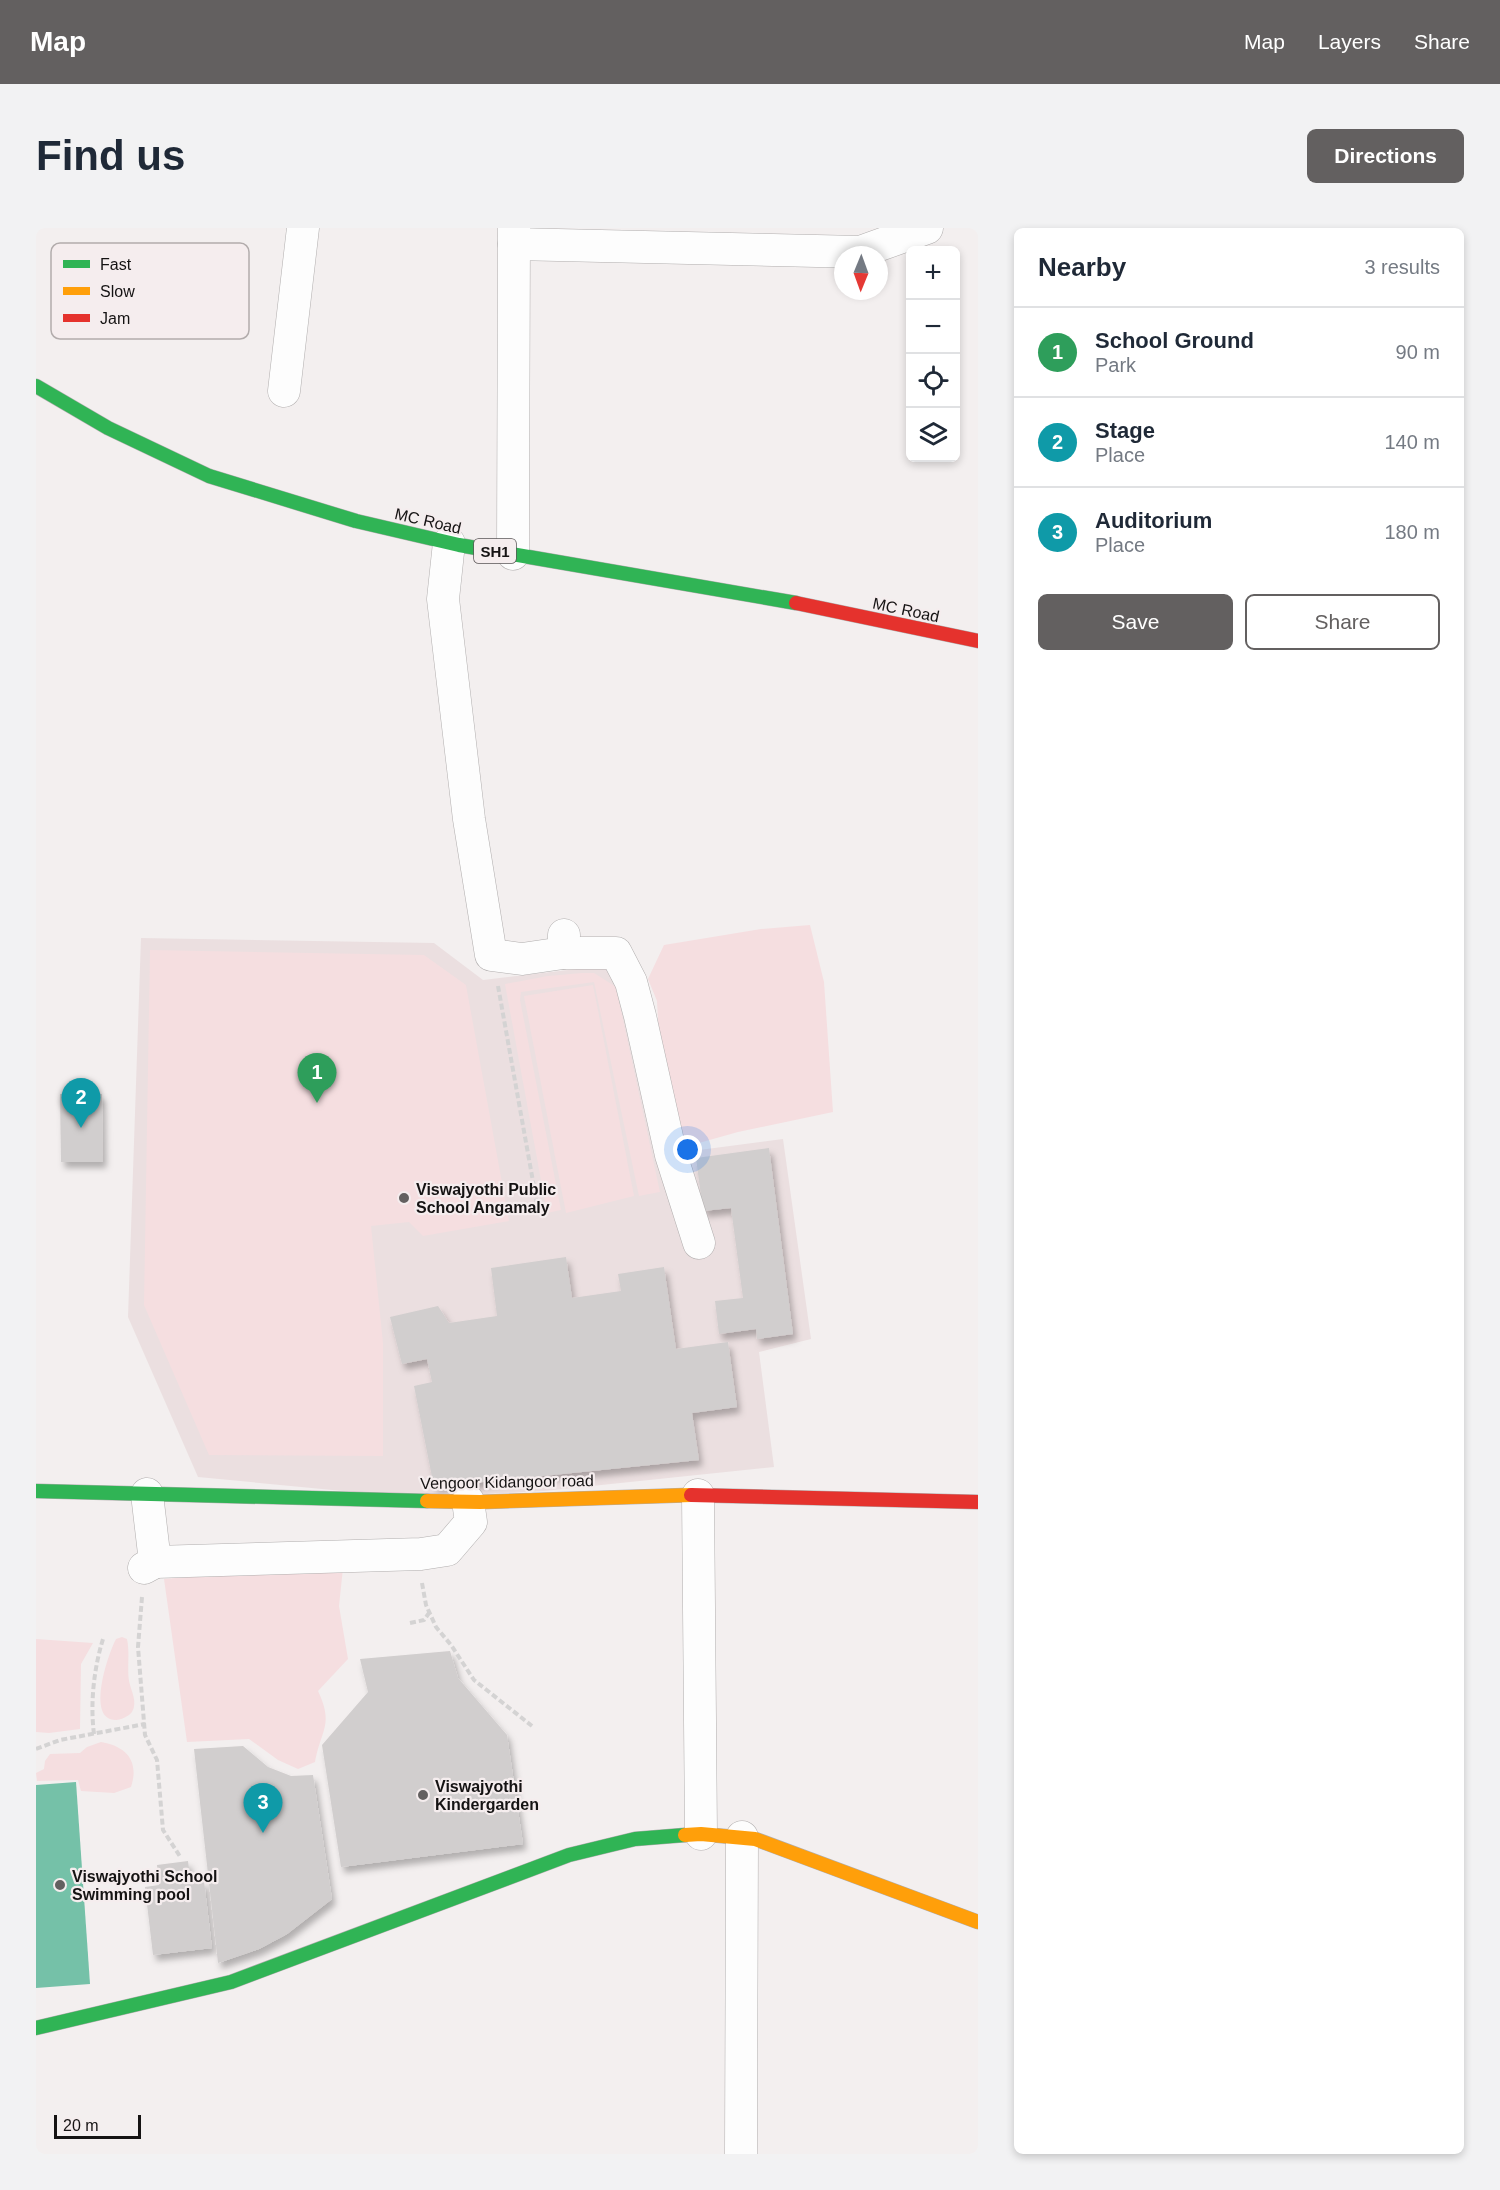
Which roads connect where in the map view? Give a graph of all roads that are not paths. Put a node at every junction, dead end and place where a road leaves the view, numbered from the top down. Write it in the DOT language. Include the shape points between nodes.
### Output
graph roads {
  1 [pos="303,228"];
  2 [pos="927,228"];
  3 [pos="514,236"];
  4 [pos="36,386"];
  5 [pos="284,391"];
  6 [pos="450,543"];
  7 [pos="513,554"];
  8 [pos="978,641"];
  9 [pos="699,1243"];
  10 [pos="36,1491"];
  11 [pos="147,1494"];
  12 [pos="698,1495"];
  13 [pos="468,1501"];
  14 [pos="978,1502"];
  15 [pos="701,1834"];
  16 [pos="742,1838"];
  17 [pos="978,1922"];
  18 [pos="36,2028"];
  19 [pos="741,2154"];
  1 -- 5 [label="street"];
  2 -- 3 [label="street" via="860,252"];
  3 -- 7 [label="street"];
  4 -- 6 [label="street, MC Road / SH1" via="108,428 209,476 356,521"];
  6 -- 7 [label="street, MC Road / SH1"];
  6 -- 9 [label="street" via="443,599 469,819 491,955 522,959 564,944 616,953 631,982 671,1155"];
  7 -- 8 [label="street, MC Road / SH1" via="765,597"];
  10 -- 11 [label="street, Vengoor Kidangoor road"];
  11 -- 13 [label="street, Vengoor Kidangoor road"];
  11 -- 13 [label="street" via="149,1565 447,1550 471,1522"];
  12 -- 13 [label="street, Vengoor Kidangoor road"];
  12 -- 14 [label="street, Vengoor Kidangoor road"];
  12 -- 15 [label="street"];
  15 -- 16 [label="street"];
  15 -- 18 [label="street" via="635,1839 568,1855 231,1982"];
  16 -- 17 [label="street" via="755,1839"];
  16 -- 19 [label="street"];
}
